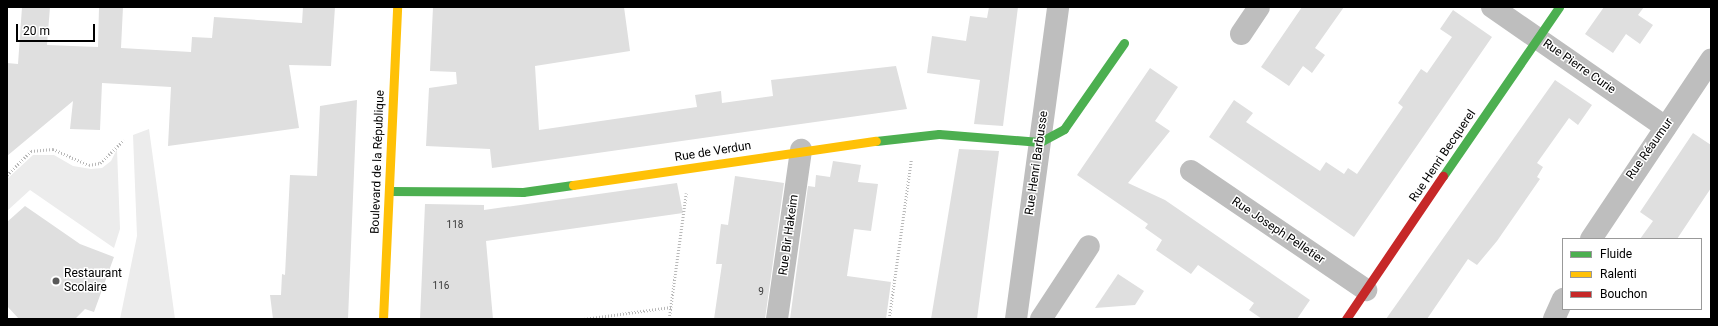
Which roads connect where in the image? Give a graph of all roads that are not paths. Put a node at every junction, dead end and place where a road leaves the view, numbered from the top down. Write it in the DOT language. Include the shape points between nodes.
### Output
graph roads {
  1 [pos="397,7"];
  2 [pos="1058,7"];
  3 [pos="1259,7"];
  4 [pos="1492,7"];
  5 [pos="1559,7"];
  6 [pos="1241,34"];
  7 [pos="1538,38"];
  8 [pos="1124,43"];
  9 [pos="1711,60"];
  10 [pos="1665,127"];
  11 [pos="1040,142"];
  12 [pos="801,150"];
  13 [pos="1191,171"];
  14 [pos="389,191"];
  15 [pos="1593,238"];
  16 [pos="1089,246"];
  17 [pos="1366,290"];
  18 [pos="1562,302"];
  19 [pos="383,319"];
  20 [pos="777,319"];
  21 [pos="1016,319"];
  22 [pos="1041,319"];
  23 [pos="1346,319"];
  24 [pos="1554,319"];
  1 -- 14 [label="street, Boulevard de la République"];
  2 -- 11 [label="street, Rue Henri Barbusse"];
  3 -- 6 [label="street"];
  4 -- 7 [label="street, Rue Pierre Curie"];
  5 -- 7 [label="street, Rue Henri Becquerel"];
  7 -- 10 [label="street, Rue Pierre Curie"];
  7 -- 17 [label="street, Rue Henri Becquerel"];
  8 -- 11 [label="street" via="1064,129"];
  9 -- 10 [label="street, Rue Réaumur"];
  10 -- 15 [label="street, Rue Réaumur"];
  11 -- 12 [label="street, Rue de Verdun" via="939,134"];
  11 -- 21 [label="street, Rue Henri Barbusse"];
  12 -- 14 [label="street, Rue de Verdun" via="497,195"];
  12 -- 20 [label="street, Rue Bir Hakeim"];
  13 -- 17 [label="street, Rue Joseph Pelletier"];
  14 -- 19 [label="street, Boulevard de la République"];
  16 -- 22 [label="street"];
  17 -- 23 [label="street, Rue Henri Becquerel"];
  18 -- 24 [label="street"];
}
